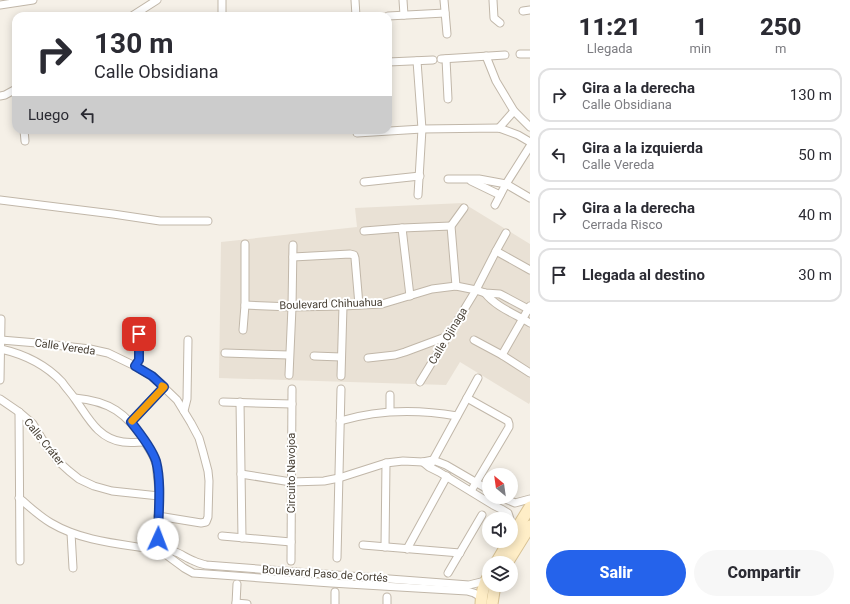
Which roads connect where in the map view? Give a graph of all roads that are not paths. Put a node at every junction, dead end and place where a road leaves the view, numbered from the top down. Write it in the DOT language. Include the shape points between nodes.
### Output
graph roads {
  1 [pos="33,0"];
  2 [pos="157,0"];
  3 [pos="222,0"];
  4 [pos="355,0"];
  5 [pos="403,0"];
  6 [pos="444,0"];
  7 [pos="493,0"];
  8 [pos="0,5"];
  9 [pos="138,12"];
  10 [pos="222,12"];
  11 [pos="356,12"];
  12 [pos="445,12"];
  13 [pos="404,15"];
  14 [pos="392,16"];
  15 [pos="500,23"];
  16 [pos="447,34"];
  17 [pos="520,54"];
  18 [pos="530,54"];
  19 [pos="486,56"];
  20 [pos="504,56"];
  21 [pos="433,60"];
  22 [pos="417,61"];
  23 [pos="392,62"];
  24 [pos="12,92"];
  25 [pos="0,96"];
  26 [pos="448,99"];
  27 [pos="514,112"];
  28 [pos="530,127"];
  29 [pos="499,128"];
  30 [pos="422,129"];
  31 [pos="392,130"];
  32 [pos="24,134"];
  33 [pos="25,141"];
  34 [pos="530,142"];
  35 [pos="530,146"];
  36 [pos="420,176"];
  37 [pos="448,179"];
  38 [pos="469,180"];
  39 [pos="364,182"];
  40 [pos="506,184"];
  41 [pos="418,195"];
  42 [pos="500,195"];
  43 [pos="530,198"];
  44 [pos="0,200"];
  45 [pos="495,205"];
  46 [pos="464,208"];
  47 [pos="208,221"];
  48 [pos="451,226"];
  49 [pos="402,228"];
  50 [pos="364,231"];
  51 [pos="506,233"];
  52 [pos="246,244"];
  53 [pos="293,245"];
  54 [pos="496,251"];
  55 [pos="293,257"];
  56 [pos="530,270"];
  57 [pos="456,286"];
  58 [pos="476,290"];
  59 [pos="485,293"];
  60 [pos="410,296"];
  61 [pos="245,305"];
  62 [pos="359,305"];
  63 [pos="343,306"];
  64 [pos="292,307"];
  65 [pos="529,308"];
  66 [pos="2,319"];
  67 [pos="522,319"];
  68 [pos="530,323"];
  69 [pos="243,330"];
  70 [pos="139,334"];
  71 [pos="448,336"];
  72 [pos="1,340"];
  73 [pos="188,340"];
  74 [pos="474,340"];
  75 [pos="1,349"];
  76 [pos="225,353"];
  77 [pos="502,355"];
  78 [pos="290,356"];
  79 [pos="314,356"];
  80 [pos="341,357"];
  81 [pos="368,358"];
  82 [pos="135,366"];
  83 [pos="530,372"];
  84 [pos="289,374"];
  85 [pos="341,376"];
  86 [pos="478,378"];
  87 [pos="0,380"];
  88 [pos="420,382"];
  89 [pos="164,387"];
  90 [pos="341,388"];
  91 [pos="292,389"];
  92 [pos="390,395"];
  93 [pos="75,398"];
  94 [pos="467,398"];
  95 [pos="0,399"];
  96 [pos="223,402"];
  97 [pos="240,402"];
  98 [pos="292,404"];
  99 [pos="184,411"];
  100 [pos="390,411"];
  101 [pos="19,412"];
  102 [pos="457,416"];
  103 [pos="131,422"];
  104 [pos="340,422"];
  105 [pos="145,442"];
  106 [pos="433,460"];
  107 [pos="386,464"];
  108 [pos="426,465"];
  109 [pos="241,474"];
  110 [pos="447,476"];
  111 [pos="339,478"];
  112 [pos="475,481"];
  113 [pos="291,482"];
  114 [pos="482,486"];
  115 [pos="471,491"];
  116 [pos="159,496"];
  117 [pos="19,498"];
  118 [pos="530,499"];
  119 [pos="518,503"];
  120 [pos="515,504"];
  121 [pos="530,507"];
  122 [pos="496,512"];
  123 [pos="514,512"];
  124 [pos="482,515"];
  125 [pos="158,516"];
  126 [pos="518,520"];
  127 [pos="518,526"];
  128 [pos="530,526"];
  129 [pos="71,533"];
  130 [pos="222,536"];
  131 [pos="242,538"];
  132 [pos="291,542"];
  133 [pos="363,545"];
  134 [pos="385,547"];
  135 [pos="407,549"];
  136 [pos="160,550"];
  137 [pos="460,553"];
  138 [pos="337,558"];
  139 [pos="20,561"];
  140 [pos="291,561"];
  141 [pos="206,565"];
  142 [pos="72,568"];
  143 [pos="448,573"];
  144 [pos="331,574"];
  145 [pos="206,575"];
  146 [pos="331,583"];
  147 [pos="482,583"];
  148 [pos="237,584"];
  149 [pos="335,592"];
  150 [pos="491,592"];
  151 [pos="481,601"];
  152 [pos="236,604"];
  153 [pos="247,604"];
  154 [pos="335,604"];
  155 [pos="492,604"];
  1 -- 8 [label="street"];
  2 -- 9 [label="street"];
  3 -- 10 [label="street"];
  4 -- 11 [label="street"];
  5 -- 13 [label="street"];
  6 -- 12 [label="street"];
  7 -- 15 [label="street" via="494,18"];
  12 -- 13 [label="street"];
  12 -- 16 [label="street"];
  13 -- 14 [label="street"];
  17 -- 18 [label="street"];
  19 -- 20 [label="street"];
  19 -- 26 [label="street" via="444,59"];
  19 -- 27 [label="street" via="496,81"];
  21 -- 22 [label="street"];
  22 -- 23 [label="street"];
  22 -- 30 [label="street"];
  24 -- 25 [label="street"];
  27 -- 28 [label="street"];
  27 -- 29 [label="street"];
  29 -- 30 [label="street"];
  29 -- 34 [label="street"];
  30 -- 31 [label="street"];
  30 -- 36 [label="street"];
  32 -- 33 [label="street"];
  35 -- 40 [label="street"];
  36 -- 39 [label="street"];
  36 -- 41 [label="street"];
  37 -- 38 [label="street"];
  38 -- 40 [label="street" via="479,179"];
  38 -- 42 [label="street"];
  40 -- 42 [label="street"];
  40 -- 43 [label="street"];
  42 -- 45 [label="street"];
  44 -- 47 [label="street" via="160,221"];
  46 -- 48 [label="street"];
  48 -- 49 [label="street"];
  48 -- 57 [label="street"];
  49 -- 50 [label="street"];
  49 -- 60 [label="street"];
  51 -- 54 [label="street, Calle Ojinaga"];
  52 -- 61 [label="street"];
  53 -- 55 [label="street"];
  54 -- 56 [label="street"];
  54 -- 58 [label="street, Calle Ojinaga"];
  55 -- 62 [label="street" via="354,255"];
  55 -- 64 [label="street"];
  57 -- 58 [label="street, Boulevard Chihuahua"];
  57 -- 60 [label="street, Boulevard Chihuahua" via="432,289"];
  58 -- 59 [label="street, Boulevard Chihuahua"];
  58 -- 71 [label="street, Calle Ojinaga"];
  59 -- 65 [label="street, Boulevard Chihuahua" via="500,294"];
  59 -- 67 [label="street, Boulevard Chihuahua" via="495,303"];
  60 -- 62 [label="street, Boulevard Chihuahua" via="382,304"];
  61 -- 64 [label="street, Boulevard Chihuahua"];
  61 -- 69 [label="street"];
  62 -- 63 [label="street, Boulevard Chihuahua"];
  63 -- 64 [label="street, Boulevard Chihuahua"];
  63 -- 80 [label="street"];
  64 -- 78 [label="street"];
  65 -- 67 [label="street"];
  66 -- 72 [label="street"];
  67 -- 68 [label="street, Boulevard Chihuahua"];
  67 -- 77 [label="street"];
  70 -- 82 [label="street" via="139,360"];
  71 -- 81 [label="street" via="405,352"];
  71 -- 88 [label="street, Calle Ojinaga"];
  72 -- 75 [label="street"];
  72 -- 82 [label="street, Calle Vereda" via="90,349 108,353"];
  73 -- 99 [label="street" via="187,399"];
  74 -- 77 [label="street"];
  75 -- 87 [label="street"];
  75 -- 93 [label="street" via="33,361 51,372"];
  76 -- 78 [label="street"];
  77 -- 83 [label="street"];
  78 -- 84 [label="street"];
  79 -- 80 [label="street"];
  80 -- 85 [label="street"];
  82 -- 89 [label="street, Calle Vereda"];
  86 -- 94 [label="street"];
  89 -- 99 [label="street, Calle Vereda"];
  89 -- 103 [label="street"];
  90 -- 104 [label="street"];
  91 -- 98 [label="street, Circuito Navojoa"];
  92 -- 100 [label="street"];
  93 -- 103 [label="street" via="102,403"];
  93 -- 105 [label="street" via="93,425 111,439 133,443"];
  94 -- 102 [label="street"];
  94 -- 112 [label="street" via="508,421 509,424"];
  95 -- 101 [label="street, Calle Cráter"];
  96 -- 97 [label="street"];
  97 -- 98 [label="street"];
  97 -- 109 [label="street"];
  98 -- 113 [label="street, Circuito Navojoa"];
  99 -- 125 [label="street, Calle Vereda" via="198,438 208,471 208,517 206,522 200,523"];
  100 -- 102 [label="street" via="436,412"];
  100 -- 104 [label="street"];
  101 -- 116 [label="street, Calle Cráter" via="33,424 59,462 79,479 112,491"];
  101 -- 117 [label="street"];
  102 -- 106 [label="street"];
  103 -- 105 [label="street"];
  104 -- 111 [label="street"];
  105 -- 116 [label="street" via="156,461"];
  106 -- 108 [label="street"];
  106 -- 112 [label="street"];
  107 -- 108 [label="street" via="403,461"];
  107 -- 111 [label="street"];
  107 -- 134 [label="street"];
  108 -- 110 [label="street"];
  109 -- 113 [label="street"];
  109 -- 131 [label="street"];
  110 -- 115 [label="street"];
  110 -- 135 [label="street"];
  111 -- 113 [label="street"];
  111 -- 138 [label="street"];
  112 -- 114 [label="street"];
  112 -- 115 [label="street"];
  113 -- 132 [label="street, Circuito Navojoa"];
  115 -- 122 [label="street"];
  116 -- 125 [label="street"];
  117 -- 129 [label="street, Boulevard Paso de Cortés" via="46,520"];
  117 -- 139 [label="street"];
  118 -- 119 [label="street"];
  120 -- 123 [label="street"];
  121 -- 126 [label="street"];
  124 -- 137 [label="street"];
  125 -- 136 [label="street"];
  127 -- 128 [label="street"];
  129 -- 136 [label="street, Boulevard Paso de Cortés" via="100,541"];
  129 -- 142 [label="street"];
  130 -- 131 [label="street"];
  131 -- 132 [label="street"];
  132 -- 140 [label="street, Circuito Navojoa"];
  133 -- 134 [label="street"];
  134 -- 135 [label="street"];
  135 -- 137 [label="street"];
  136 -- 141 [label="street, Boulevard Paso de Cortés" via="174,551"];
  136 -- 145 [label="street, Boulevard Paso de Cortés" via="193,573"];
  137 -- 143 [label="street"];
  141 -- 144 [label="street, Boulevard Paso de Cortés"];
  141 -- 145 [label="street"];
  144 -- 146 [label="street"];
  144 -- 147 [label="street, Boulevard Paso de Cortés" via="469,585"];
  145 -- 146 [label="street, Boulevard Paso de Cortés"];
  146 -- 151 [label="street, Boulevard Paso de Cortés" via="467,591 474,593"];
  148 -- 152 [label="street"];
  149 -- 154 [label="street"];
  150 -- 155 [label="street"];
  152 -- 153 [label="street"];
}
